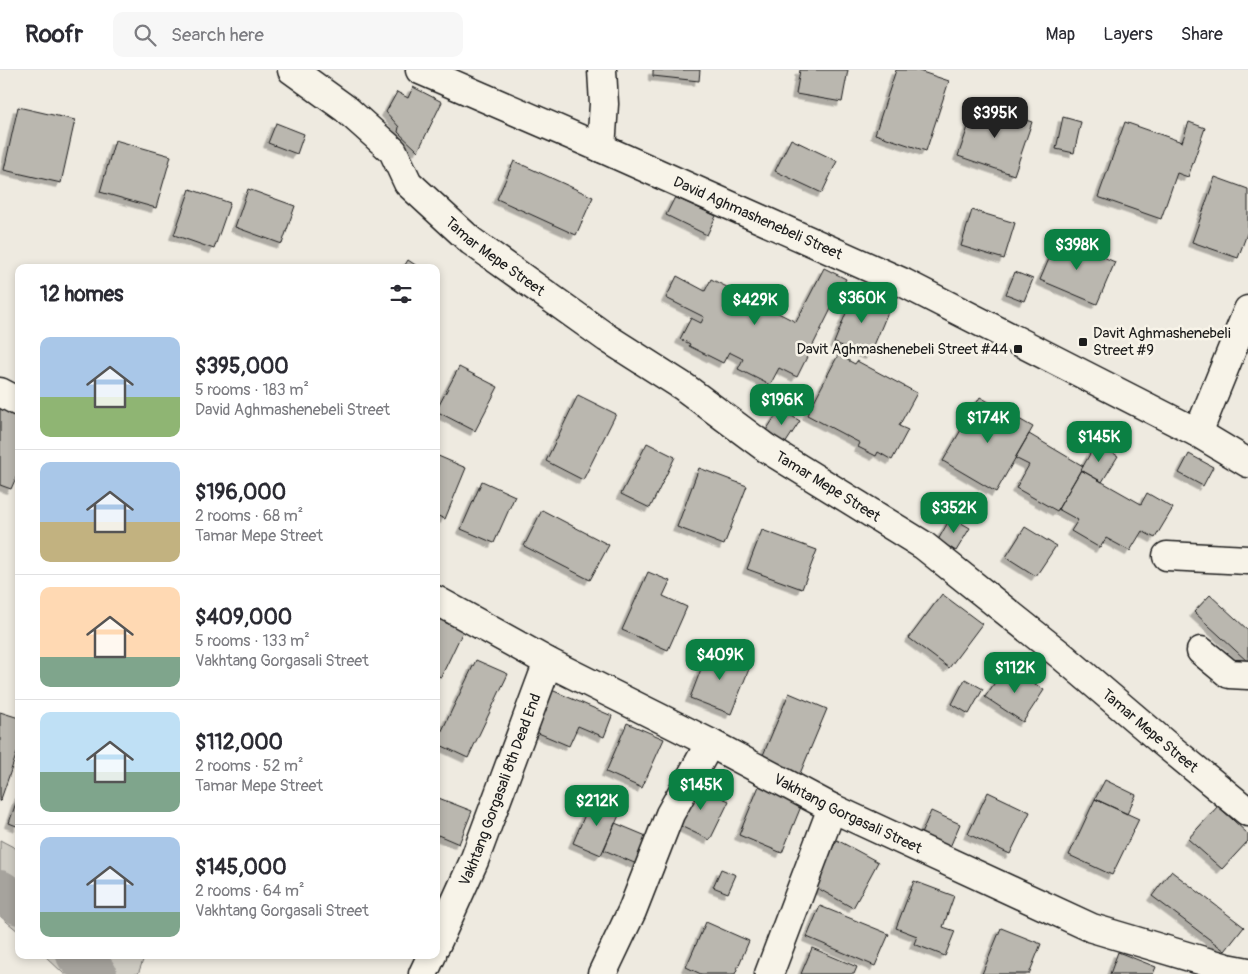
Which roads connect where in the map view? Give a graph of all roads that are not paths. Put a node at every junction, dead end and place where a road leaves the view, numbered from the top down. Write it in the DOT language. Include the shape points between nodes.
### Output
graph roads {
  1 [pos="292,70"];
  2 [pos="420,70"];
  3 [pos="602,70"];
  4 [pos="601,148"];
  5 [pos="1248,310"];
  6 [pos="0,392"];
  7 [pos="15,400"];
  8 [pos="1198,433"];
  9 [pos="1248,463"];
  10 [pos="1167,556"];
  11 [pos="1248,560"];
  12 [pos="440,602"];
  13 [pos="1201,651"];
  14 [pos="548,662"];
  15 [pos="1248,675"];
  16 [pos="710,743"];
  17 [pos="832,808"];
  18 [pos="1248,812"];
  19 [pos="440,936"];
  20 [pos="430,959"];
  21 [pos="1248,972"];
  22 [pos="423,974"];
  23 [pos="602,974"];
  24 [pos="769,974"];
  1 -- 18 [label="street, Tamar Mepe Street" via="346,109 393,151 408,183 472,241 607,338 684,387 766,448 923,545"];
  2 -- 4 [label="street, David Aghmashenebeli Street"];
  3 -- 4 [label="street"];
  4 -- 8 [label="street, David Aghmashenebeli Street" via="904,283"];
  5 -- 8 [label="street"];
  6 -- 7 [label="street"];
  8 -- 9 [label="street, David Aghmashenebeli Street"];
  10 -- 11 [label="street"];
  12 -- 14 [label="street, Vakhtang Gorgasali Street"];
  13 -- 15 [label="street" via="1230,674"];
  14 -- 16 [label="street, Vakhtang Gorgasali Street"];
  14 -- 19 [label="street, Vakhtang Gorgasali 8th Dead End" via="474,861"];
  16 -- 17 [label="street, Vakhtang Gorgasali Street"];
  16 -- 23 [label="street" via="670,814 632,911"];
  17 -- 21 [label="street, Vakhtang Gorgasali Street" via="1092,928"];
  17 -- 24 [label="street"];
  20 -- 22 [label="street"];
}
